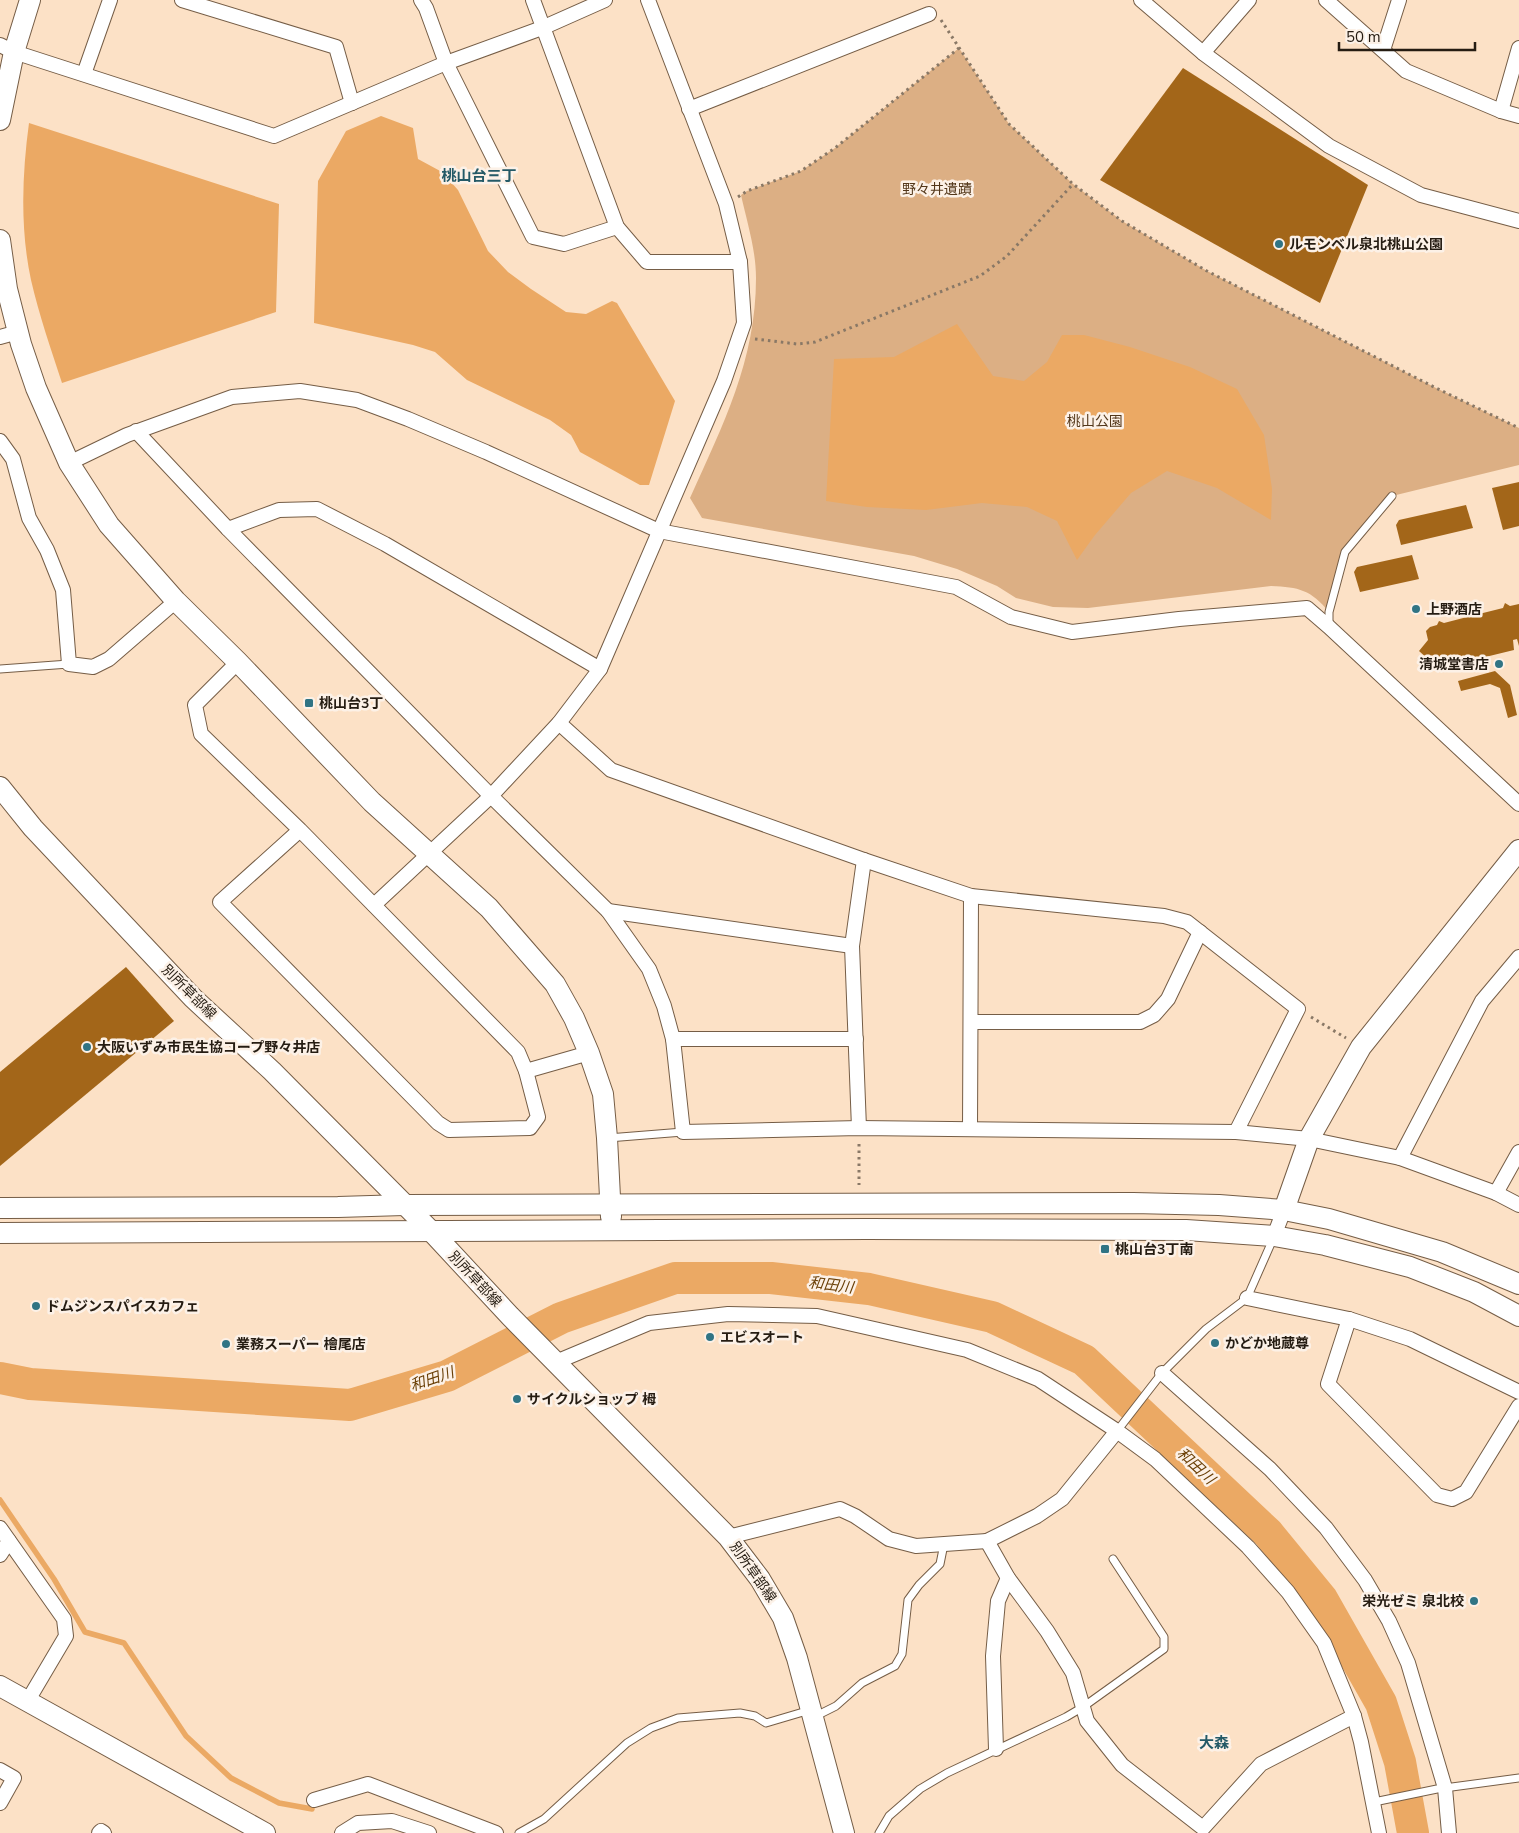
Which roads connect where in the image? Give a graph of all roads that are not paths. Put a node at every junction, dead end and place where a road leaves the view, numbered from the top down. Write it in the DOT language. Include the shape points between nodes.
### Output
graph roads {
  1 [pos="30,0"];
  2 [pos="110,0"];
  3 [pos="182,0"];
  4 [pos="421,0"];
  5 [pos="533,0"];
  6 [pos="605,0"];
  7 [pos="648,0"];
  8 [pos="1141,0"];
  9 [pos="1249,0"];
  10 [pos="1326,0"];
  11 [pos="1399,0"];
  12 [pos="935,16"];
  13 [pos="542,28"];
  14 [pos="1519,48"];
  15 [pos="7,49"];
  16 [pos="1383,50"];
  17 [pos="1203,53"];
  18 [pos="446,63"];
  19 [pos="84,74"];
  20 [pos="352,103"];
  21 [pos="689,109"];
  22 [pos="1501,111"];
  23 [pos="1519,116"];
  24 [pos="0,120"];
  25 [pos="1519,221"];
  26 [pos="617,227"];
  27 [pos="0,240"];
  28 [pos="740,262"];
  29 [pos="9,334"];
  30 [pos="136,431"];
  31 [pos="0,441"];
  32 [pos="69,463"];
  33 [pos="1392,496"];
  34 [pos="228,529"];
  35 [pos="660,531"];
  36 [pos="176,600"];
  37 [pos="1329,627"];
  38 [pos="238,662"];
  39 [pos="69,664"];
  40 [pos="0,669"];
  41 [pos="600,669"];
  42 [pos="559,723"];
  43 [pos="0,788"];
  44 [pos="491,796"];
  45 [pos="1519,804"];
  46 [pos="300,830"];
  47 [pos="1519,850"];
  48 [pos="429,854"];
  49 [pos="864,860"];
  50 [pos="971,896"];
  51 [pos="374,905"];
  52 [pos="608,911"];
  53 [pos="1200,932"];
  54 [pos="852,946"];
  55 [pos="1519,957"];
  56 [pos="971,1022"];
  57 [pos="673,1039"];
  58 [pos="856,1039"];
  59 [pos="589,1053"];
  60 [pos="526,1071"];
  61 [pos="859,1128"];
  62 [pos="970,1130"];
  63 [pos="683,1132"];
  64 [pos="1236,1132"];
  65 [pos="607,1138"];
  66 [pos="1309,1139"];
  67 [pos="1519,1152"];
  68 [pos="1400,1158"];
  69 [pos="1496,1193"];
  70 [pos="404,1205"];
  71 [pos="610,1205"];
  72 [pos="1519,1205"];
  73 [pos="0,1208"];
  74 [pos="1284,1210"];
  75 [pos="431,1231"];
  76 [pos="611,1231"];
  77 [pos="0,1233"];
  78 [pos="1274,1236"];
  79 [pos="1519,1284"];
  80 [pos="1248,1298"];
  81 [pos="1519,1316"];
  82 [pos="1349,1318"];
  83 [pos="552,1358"];
  84 [pos="1159,1376"];
  85 [pos="1519,1392"];
  86 [pos="1519,1406"];
  87 [pos="1117,1431"];
  88 [pos="0,1528"];
  89 [pos="728,1537"];
  90 [pos="9,1541"];
  91 [pos="987,1541"];
  92 [pos="944,1544"];
  93 [pos="0,1555"];
  94 [pos="1114,1559"];
  95 [pos="1008,1578"];
  96 [pos="0,1686"];
  97 [pos="27,1702"];
  98 [pos="1083,1707"];
  99 [pos="812,1714"];
  100 [pos="1354,1716"];
  101 [pos="996,1749"];
  102 [pos="0,1770"];
  103 [pos="1519,1778"];
  104 [pos="1441,1789"];
  105 [pos="314,1800"];
  106 [pos="1376,1802"];
  107 [pos="0,1803"];
  108 [pos="1203,1831"];
  109 [pos="100,1833"];
  110 [pos="104,1833"];
  111 [pos="265,1833"];
  112 [pos="342,1833"];
  113 [pos="429,1833"];
  114 [pos="496,1833"];
  115 [pos="519,1833"];
  116 [pos="844,1833"];
  117 [pos="879,1833"];
  118 [pos="1379,1833"];
  119 [pos="1449,1833"];
  1 -- 15 [label="street"];
  2 -- 19 [label="street"];
  3 -- 20 [label="street" via="336,47"];
  4 -- 18 [label="street"];
  5 -- 13 [label="street"];
  6 -- 13 [label="street"];
  7 -- 21 [label="street"];
  8 -- 17 [label="street"];
  9 -- 17 [label="street"];
  10 -- 16 [label="street"];
  11 -- 16 [label="street"];
  12 -- 21 [label="street"];
  13 -- 18 [label="street"];
  13 -- 26 [label="street"];
  14 -- 22 [label="street"];
  15 -- 19 [label="street"];
  15 -- 24 [label="street"];
  16 -- 22 [label="street" via="1406,71"];
  17 -- 25 [label="street" via="1329,146 1422,195"];
  18 -- 20 [label="street"];
  18 -- 26 [label="street" via="533,237 564,244"];
  19 -- 20 [label="street" via="274,136"];
  21 -- 28 [label="street" via="726,204"];
  22 -- 23 [label="street"];
  26 -- 28 [label="street" via="648,262"];
  27 -- 29 [label="street"];
  28 -- 35 [label="street" via="744,323 724,381"];
  29 -- 32 [label="street"];
  30 -- 32 [label="street"];
  30 -- 34 [label="street"];
  30 -- 35 [label="street" via="232,398 300,391 357,400 486,452"];
  31 -- 39 [label="street" via="13,459 29,518 47,550 63,590"];
  32 -- 36 [label="street" via="109,525"];
  33 -- 37 [label="lane" via="1345,552 1329,612"];
  34 -- 41 [label="street" via="279,510 317,509 385,544"];
  34 -- 44 [label="street"];
  35 -- 37 [label="street" via="956,587 1011,617 1072,632 1307,608"];
  35 -- 41 [label="street"];
  36 -- 38 [label="street"];
  36 -- 39 [label="street" via="109,659 93,667"];
  37 -- 45 [label="street"];
  38 -- 46 [label="street" via="195,705 201,734"];
  38 -- 48 [label="street" via="372,802"];
  39 -- 40 [label="lane"];
  41 -- 42 [label="street"];
  42 -- 44 [label="street"];
  42 -- 49 [label="street" via="610,770"];
  43 -- 70 [label="street, 別所草部線" via="33,828 193,998 272,1071"];
  44 -- 48 [label="street"];
  44 -- 52 [label="street"];
  46 -- 51 [label="street"];
  46 -- 60 [label="street" via="220,902 438,1123 449,1130 530,1128 538,1117"];
  47 -- 66 [label="street" via="1361,1047"];
  48 -- 51 [label="street"];
  48 -- 59 [label="street" via="489,908 555,984"];
  49 -- 50 [label="street"];
  49 -- 54 [label="street"];
  50 -- 53 [label="street" via="1164,916 1187,922"];
  50 -- 56 [label="street"];
  51 -- 60 [label="street" via="518,1052"];
  52 -- 54 [label="street"];
  52 -- 57 [label="street" via="648,969 664,1006"];
  53 -- 56 [label="street" via="1168,1000 1154,1015 1140,1022"];
  53 -- 64 [label="street" via="1298,1009"];
  54 -- 58 [label="street"];
  55 -- 68 [label="street" via="1482,1001"];
  56 -- 62 [label="street"];
  57 -- 58 [label="street"];
  57 -- 63 [label="street"];
  58 -- 61 [label="street"];
  59 -- 60 [label="street"];
  59 -- 65 [label="street" via="603,1094"];
  61 -- 62 [label="street"];
  61 -- 63 [label="street"];
  62 -- 64 [label="street"];
  63 -- 65 [label="lane"];
  64 -- 66 [label="street"];
  65 -- 71 [label="street"];
  66 -- 68 [label="street"];
  66 -- 74 [label="street"];
  67 -- 69 [label="street"];
  68 -- 69 [label="street"];
  69 -- 72 [label="street"];
  70 -- 71 [label="street"];
  70 -- 73 [label="street"];
  70 -- 75 [label="street, 別所草部線"];
  71 -- 74 [label="street" via="1133,1203"];
  71 -- 76 [label="street"];
  74 -- 78 [label="street"];
  74 -- 79 [label="street" via="1330,1219 1442,1252"];
  75 -- 76 [label="street"];
  75 -- 77 [label="street"];
  75 -- 83 [label="street, 別所草部線"];
  76 -- 78 [label="street" via="1104,1229"];
  78 -- 80 [label="lane"];
  78 -- 81 [label="street" via="1325,1245 1410,1267 1474,1292"];
  80 -- 82 [label="street"];
  80 -- 84 [label="lane" via="1206,1329"];
  82 -- 85 [label="street" via="1410,1338"];
  82 -- 86 [label="street" via="1328,1384 1437,1495 1452,1499 1466,1492"];
  83 -- 87 [label="street" via="649,1323 728,1314 817,1316 967,1350 1038,1379"];
  83 -- 89 [label="street, 別所草部線"];
  84 -- 87 [label="lane"];
  84 -- 104 [label="street" via="1270,1469 1326,1528 1365,1580 1408,1663"];
  87 -- 91 [label="street" via="1062,1498 1037,1516"];
  87 -- 100 [label="street" via="1155,1459 1248,1547 1288,1592 1324,1643"];
  88 -- 90 [label="street"];
  89 -- 92 [label="street" via="840,1509 889,1539 916,1546"];
  89 -- 99 [label="street, 別所草部線" via="760,1578 783,1618"];
  90 -- 93 [label="street"];
  90 -- 97 [label="street" via="64,1619 66,1636"];
  91 -- 92 [label="street"];
  91 -- 95 [label="street"];
  92 -- 99 [label="lane" via="940,1564 908,1600 902,1654 895,1666 862,1683 836,1706"];
  94 -- 98 [label="lane" via="1164,1637 1164,1649"];
  95 -- 98 [label="street" via="1073,1673"];
  95 -- 101 [label="street" via="998,1601 993,1656"];
  96 -- 97 [label="street"];
  97 -- 111 [label="street"];
  98 -- 101 [label="lane"];
  98 -- 108 [label="street" via="1087,1721 1122,1765"];
  99 -- 115 [label="lane" via="766,1723 756,1716 740,1713 678,1718 650,1728 627,1743 544,1819"];
  99 -- 116 [label="street, 別所草部線"];
  100 -- 106 [label="street"];
  100 -- 108 [label="street" via="1261,1764"];
  101 -- 117 [label="lane" via="920,1788 889,1816"];
  102 -- 107 [label="street" via="14,1778"];
  103 -- 104 [label="lane"];
  104 -- 106 [label="lane"];
  104 -- 119 [label="street"];
  105 -- 114 [label="street" via="368,1784"];
  106 -- 118 [label="street"];
  109 -- 110 [label="street"];
  112 -- 113 [label="street" via="358,1823 392,1820"];
}
